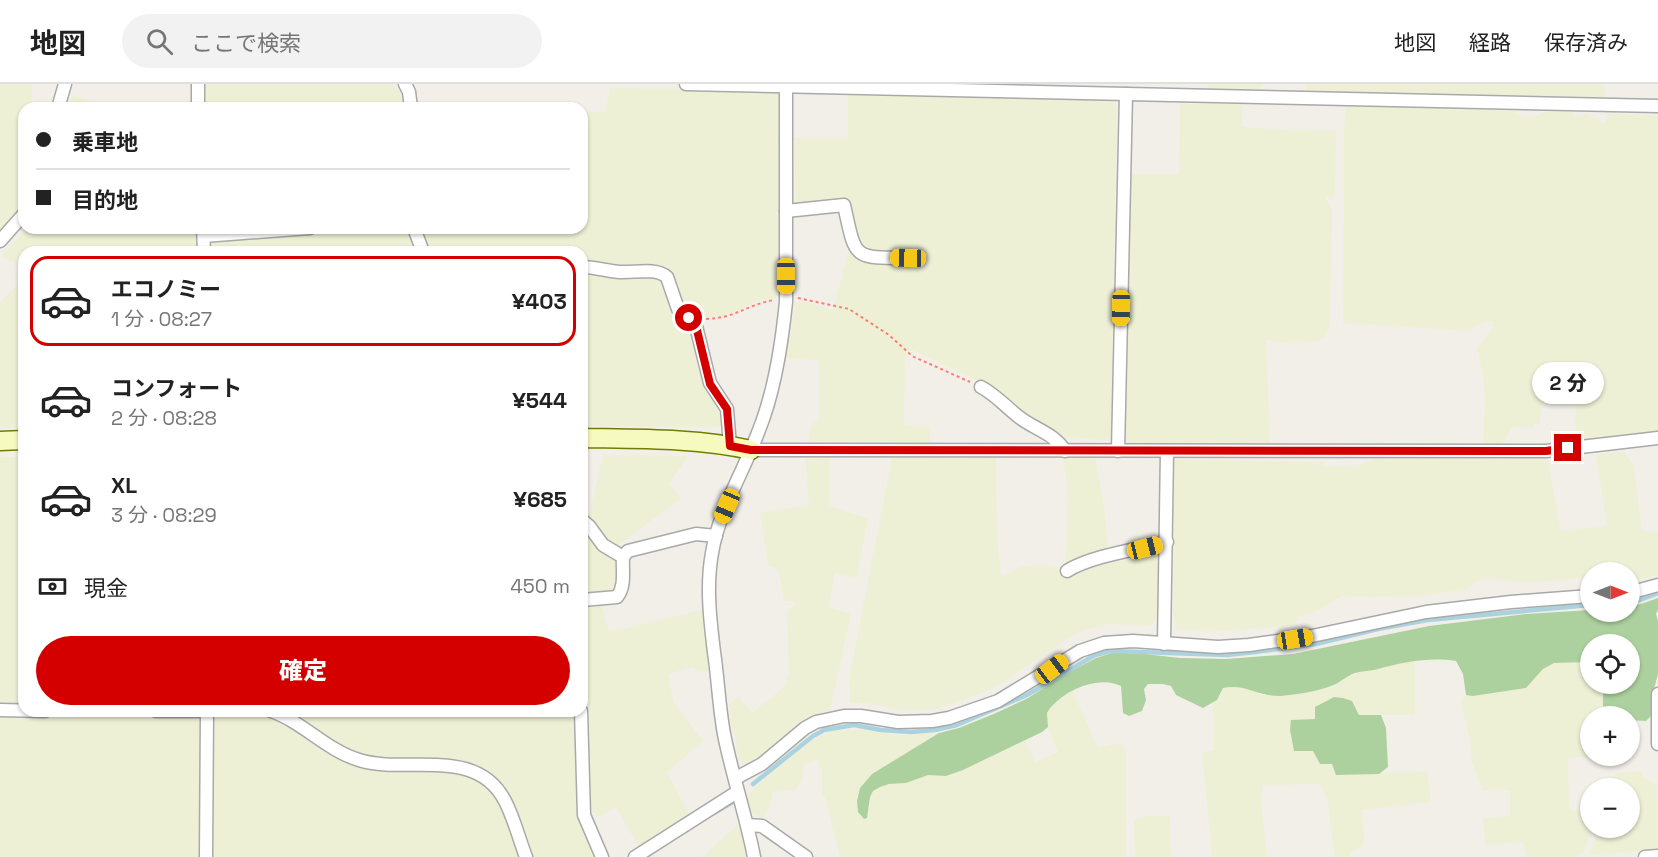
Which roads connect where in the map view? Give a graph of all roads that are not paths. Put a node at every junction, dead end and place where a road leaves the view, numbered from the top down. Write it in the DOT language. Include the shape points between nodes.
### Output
graph roads {
  1 [pos="65,84"];
  2 [pos="198,84"];
  3 [pos="405,84"];
  4 [pos="686,84"];
  5 [pos="786,85"];
  6 [pos="1121,91"];
  7 [pos="60,102"];
  8 [pos="198,102"];
  9 [pos="410,102"];
  10 [pos="1658,106"];
  11 [pos="786,211"];
  12 [pos="18,221"];
  13 [pos="0,241"];
  14 [pos="908,258"];
  15 [pos="588,267"];
  16 [pos="981,387"];
  17 [pos="588,438"];
  18 [pos="1658,438"];
  19 [pos="18,440"];
  20 [pos="0,441"];
  21 [pos="730,446"];
  22 [pos="751,450"];
  23 [pos="1065,451"];
  24 [pos="1118,451"];
  25 [pos="1167,451"];
  26 [pos="588,524"];
  27 [pos="716,536"];
  28 [pos="1167,542"];
  29 [pos="623,557"];
  30 [pos="1067,571"];
  31 [pos="1658,585"];
  32 [pos="1640,590"];
  33 [pos="1580,597"];
  34 [pos="588,598"];
  35 [pos="1164,644"];
  36 [pos="1658,694"];
  37 [pos="0,710"];
  38 [pos="18,710"];
  39 [pos="208,717"];
  40 [pos="285,717"];
  41 [pos="581,717"];
  42 [pos="1658,744"];
  43 [pos="736,778"];
  44 [pos="737,792"];
  45 [pos="748,825"];
  46 [pos="1658,856"];
  47 [pos="207,857"];
  48 [pos="526,857"];
  49 [pos="602,857"];
  50 [pos="635,857"];
  51 [pos="754,857"];
  52 [pos="806,857"];
  53 [pos="1645,857"];
  1 -- 7 [label="street"];
  2 -- 8 [label="street"];
  3 -- 9 [label="street"];
  4 -- 5 [label="street"];
  5 -- 6 [label="street"];
  5 -- 11 [label="street"];
  6 -- 10 [label="street"];
  6 -- 24 [label="street"];
  11 -- 14 [label="street" via="844,205 853,246 858,252 875,258"];
  11 -- 22 [label="street" via="784,329 768,402"];
  12 -- 13 [label="street"];
  15 -- 21 [label="street" via="664,274 670,281 678,309 696,326 710,384 727,409"];
  16 -- 23 [label="street" via="1020,418 1059,441"];
  17 -- 21 [label="street"];
  18 -- 25 [label="street" via="1546,451"];
  19 -- 20 [label="street"];
  21 -- 22 [label="street"];
  22 -- 23 [label="street"];
  22 -- 27 [label="street"];
  23 -- 24 [label="street"];
  24 -- 25 [label="street"];
  25 -- 28 [label="street"];
  26 -- 29 [label="street" via="603,545"];
  27 -- 29 [label="street" via="696,534 638,547"];
  27 -- 43 [label="street" via="709,576 709,611 724,732"];
  28 -- 30 [label="street" via="1100,558"];
  28 -- 35 [label="street"];
  29 -- 34 [label="street" via="623,584 617,597"];
  31 -- 32 [label="street"];
  33 -- 35 [label="street" via="1426,612 1278,642 1218,647"];
  35 -- 43 [label="street" via="1117,641 1080,651 998,700 949,718 898,722 861,716 828,718 805,728 762,764"];
  36 -- 42 [label="street"];
  37 -- 38 [label="street"];
  39 -- 47 [label="street"];
  40 -- 48 [label="street" via="358,760 382,765 446,765 476,772 506,801"];
  41 -- 49 [label="street" via="584,815"];
  43 -- 44 [label="street"];
  44 -- 45 [label="street"];
  44 -- 50 [label="street"];
  45 -- 51 [label="street"];
  45 -- 52 [label="street" via="762,826"];
  46 -- 53 [label="street"];
}
